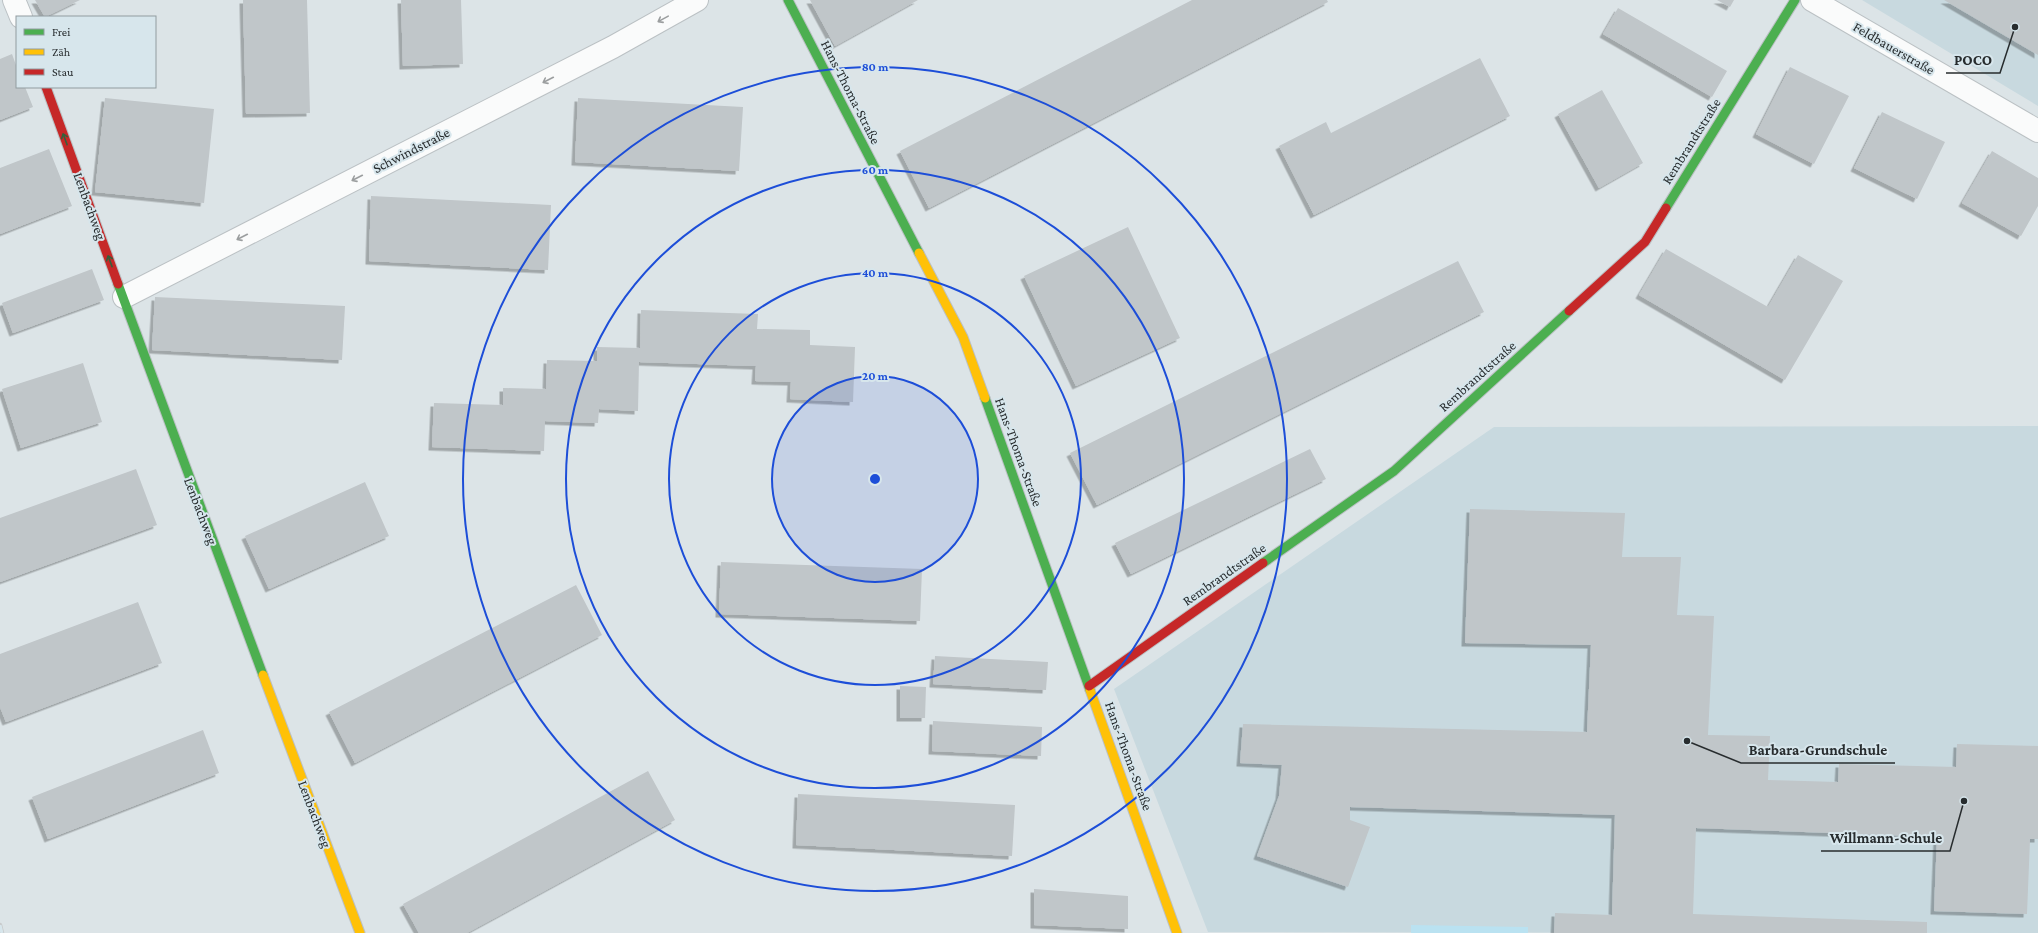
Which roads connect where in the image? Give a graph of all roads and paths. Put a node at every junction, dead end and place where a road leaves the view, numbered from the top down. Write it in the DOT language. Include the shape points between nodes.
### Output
graph roads {
  1 [pos="14,0"];
  2 [pos="696,0"];
  3 [pos="788,0"];
  4 [pos="1795,0"];
  5 [pos="1812,0"];
  6 [pos="21,16"];
  7 [pos="46,88"];
  8 [pos="2038,131"];
  9 [pos="124,297"];
  10 [pos="1089,686"];
  11 [pos="360,933"];
  12 [pos="1178,933"];
  1 -- 6 [label="street"];
  2 -- 9 [label="street, Schwindstraße, one-way" via="613,47"];
  3 -- 10 [label="street, Hans-Thoma-Straße" via="963,337"];
  4 -- 10 [label="street, Rembrandtstraße" via="1645,242 1394,471"];
  5 -- 8 [label="street, Feldbauerstraße"];
  9 -- 7 [label="street, Lenbachweg, one-way"];
  9 -- 11 [label="street, Lenbachweg" via="178,450"];
  10 -- 12 [label="street, Hans-Thoma-Straße"];
}
